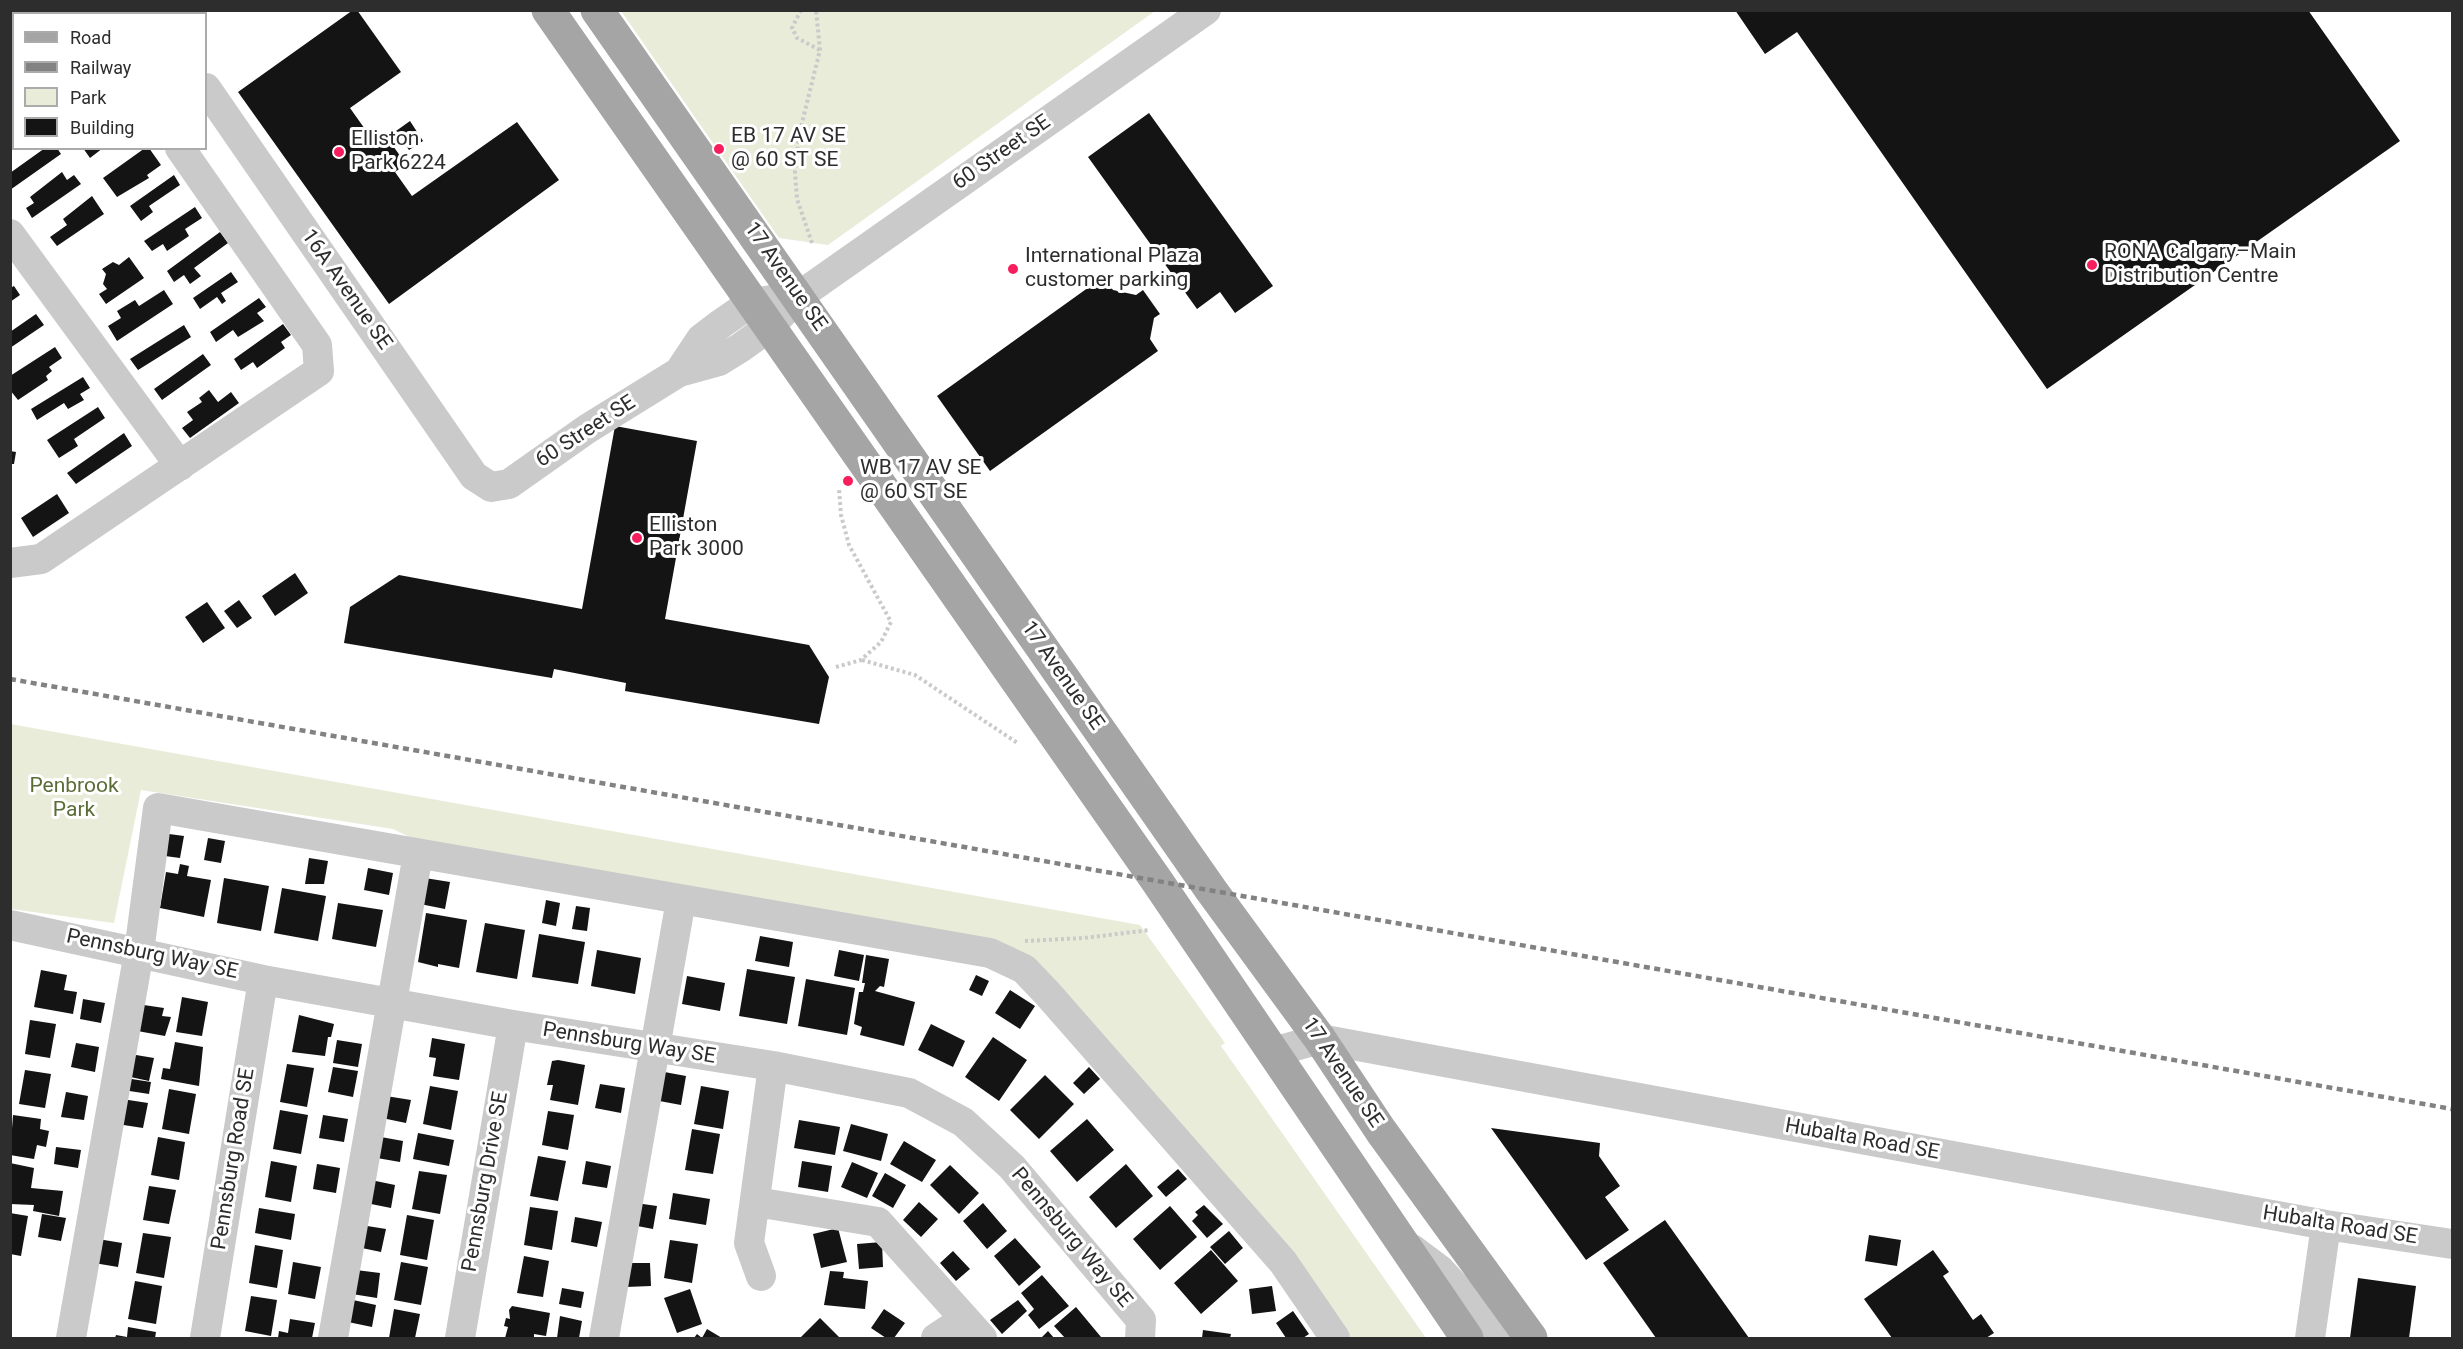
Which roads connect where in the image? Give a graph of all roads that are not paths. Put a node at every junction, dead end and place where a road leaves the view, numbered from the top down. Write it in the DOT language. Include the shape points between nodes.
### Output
graph roads {
  1 [pos="548,10"];
  2 [pos="597,10"];
  3 [pos="1206,10"];
  4 [pos="207,89"];
  5 [pos="181,150"];
  6 [pos="10,234"];
  7 [pos="799,296"];
  8 [pos="760,316"];
  9 [pos="180,466"];
  10 [pos="491,487"];
  11 [pos="10,563"];
  12 [pos="418,854"];
  13 [pos="681,900"];
  14 [pos="10,925"];
  15 [pos="139,952"];
  16 [pos="263,980"];
  17 [pos="393,1002"];
  18 [pos="513,1025"];
  19 [pos="1320,1039"];
  20 [pos="655,1048"];
  21 [pos="1273,1053"];
  22 [pos="773,1066"];
  23 [pos="756,1202"];
  24 [pos="2326,1225"];
  25 [pos="1405,1244"];
  26 [pos="2452,1244"];
  27 [pos="1466,1248"];
  28 [pos="761,1276"];
  29 [pos="973,1329"];
  30 [pos="71,1338"];
  31 [pos="205,1338"];
  32 [pos="333,1338"];
  33 [pos="460,1338"];
  34 [pos="604,1338"];
  35 [pos="936,1338"];
  36 [pos="1140,1338"];
  37 [pos="1335,1338"];
  38 [pos="1467,1338"];
  39 [pos="1502,1338"];
  40 [pos="1507,1338"];
  41 [pos="1531,1338"];
  42 [pos="2310,1338"];
  1 -- 8 [label="main road, 17 Avenue SE"];
  2 -- 7 [label="main road, 17 Avenue SE"];
  3 -- 7 [label="street, 60 Street SE"];
  4 -- 10 [label="street, 16A Avenue SE" via="474,476"];
  5 -- 9 [label="street" via="317,345 319,371"];
  6 -- 9 [label="street"];
  7 -- 8 [label="street, 60 Street SE"];
  7 -- 19 [label="main road, 17 Avenue SE" via="1210,890"];
  8 -- 10 [label="street, 60 Street SE" via="701,339 679,372 587,429 509,484"];
  8 -- 21 [label="main road, 17 Avenue SE" via="1157,881"];
  9 -- 11 [label="street" via="41,559"];
  12 -- 13 [label="street"];
  12 -- 15 [label="street" via="158,808"];
  12 -- 17 [label="street"];
  13 -- 20 [label="street"];
  13 -- 37 [label="street" via="990,953 1024,969 1282,1262"];
  14 -- 15 [label="street, Pennsburg Way SE"];
  15 -- 16 [label="street, Pennsburg Way SE"];
  15 -- 30 [label="street"];
  16 -- 17 [label="street, Pennsburg Way SE"];
  16 -- 31 [label="street, Pennsburg Road SE"];
  17 -- 18 [label="street, Pennsburg Way SE"];
  17 -- 32 [label="street"];
  18 -- 20 [label="street, Pennsburg Way SE"];
  18 -- 33 [label="street, Pennsburg Drive SE"];
  19 -- 21 [label="street, Hubalta Road SE"];
  19 -- 24 [label="street, Hubalta Road SE"];
  19 -- 27 [label="main road, 17 Avenue SE"];
  20 -- 22 [label="street, Pennsburg Way SE"];
  20 -- 34 [label="street"];
  21 -- 25 [label="main road, 17 Avenue SE"];
  22 -- 23 [label="street"];
  22 -- 36 [label="street, Pennsburg Way SE" via="909,1093 963,1122 1012,1167 1141,1320"];
  23 -- 28 [label="street" via="750,1243"];
  23 -- 29 [label="street" via="878,1222"];
  24 -- 26 [label="street, Hubalta Road SE"];
  24 -- 42 [label="street"];
  25 -- 38 [label="main road, 17 Avenue SE"];
  25 -- 39 [label="street" via="1440,1270"];
  27 -- 40 [label="street" via="1479,1287"];
  27 -- 41 [label="main road, 17 Avenue SE"];
  29 -- 35 [label="street"];
}
